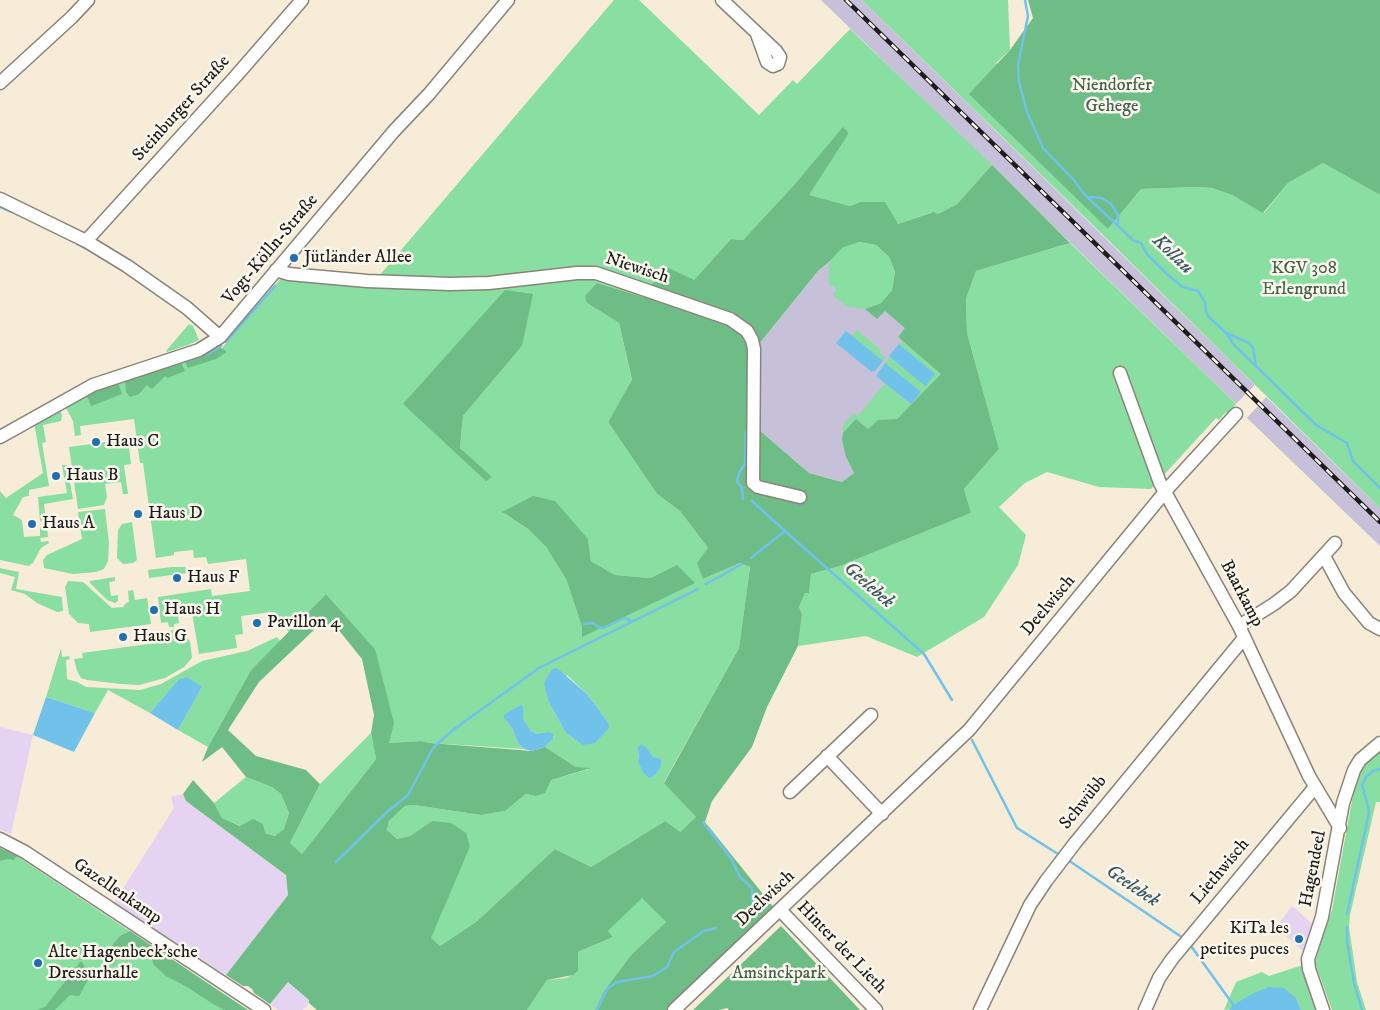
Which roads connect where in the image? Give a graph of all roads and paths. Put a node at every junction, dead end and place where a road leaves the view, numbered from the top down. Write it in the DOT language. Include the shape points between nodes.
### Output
graph roads {
  1 [pos="88,0"];
  2 [pos="302,0"];
  3 [pos="508,0"];
  4 [pos="722,0"];
  5 [pos="757,34"];
  6 [pos="0,83"];
  7 [pos="0,199"];
  8 [pos="86,241"];
  9 [pos="276,270"];
  10 [pos="220,337"];
  11 [pos="1120,373"];
  12 [pos="1236,414"];
  13 [pos="0,438"];
  14 [pos="1165,492"];
  15 [pos="800,497"];
  16 [pos="1335,543"];
  17 [pos="1324,556"];
  18 [pos="1239,626"];
  19 [pos="1380,629"];
  20 [pos="1244,638"];
  21 [pos="871,714"];
  22 [pos="1380,744"];
  23 [pos="827,756"];
  24 [pos="1316,787"];
  25 [pos="790,792"];
  26 [pos="882,814"];
  27 [pos="1340,828"];
  28 [pos="0,839"];
  29 [pos="780,910"];
  30 [pos="264,1010"];
  31 [pos="674,1010"];
  32 [pos="876,1010"];
  33 [pos="980,1010"];
  34 [pos="1145,1010"];
  35 [pos="1323,1010"];
  1 -- 6 [label="street"];
  2 -- 8 [label="street, Steinburger Straße"];
  3 -- 9 [label="street, Vogt-Kölln-Straße"];
  4 -- 5 [label="street"];
  7 -- 8 [label="street"];
  8 -- 10 [label="street" via="168,294"];
  9 -- 10 [label="street, Vogt-Kölln-Straße"];
  9 -- 15 [label="street, Niewisch" via="367,281 450,284 489,284 596,273 730,319 747,331 754,349 753,483"];
  10 -- 13 [label="street, Vogt-Kölln-Straße" via="199,350 93,385"];
  11 -- 14 [label="street, Baarkamp"];
  12 -- 14 [label="street, Deelwisch"];
  14 -- 18 [label="street, Baarkamp"];
  14 -- 26 [label="street, Deelwisch" via="969,730"];
  16 -- 17 [label="street"];
  17 -- 18 [label="street" via="1280,600"];
  17 -- 19 [label="street" via="1344,593 1369,623"];
  18 -- 20 [label="street, Baarkamp"];
  20 -- 24 [label="street, Baarkamp"];
  20 -- 33 [label="street, Schwübb" via="1046,881 1030,905"];
  21 -- 23 [label="street"];
  22 -- 27 [label="street, Hagendeel" via="1360,760 1354,770 1343,803"];
  23 -- 25 [label="street"];
  23 -- 26 [label="street"];
  24 -- 27 [label="street, Baarkamp"];
  24 -- 34 [label="street, Liethwisch" via="1172,959 1159,978"];
  26 -- 29 [label="street, Deelwisch"];
  27 -- 35 [label="street, Hagendeel" via="1322,917 1308,958"];
  28 -- 30 [label="street, Gazellenkamp"];
  29 -- 31 [label="street, Deelwisch"];
  29 -- 32 [label="street, Hinter der Lieth"];
}
